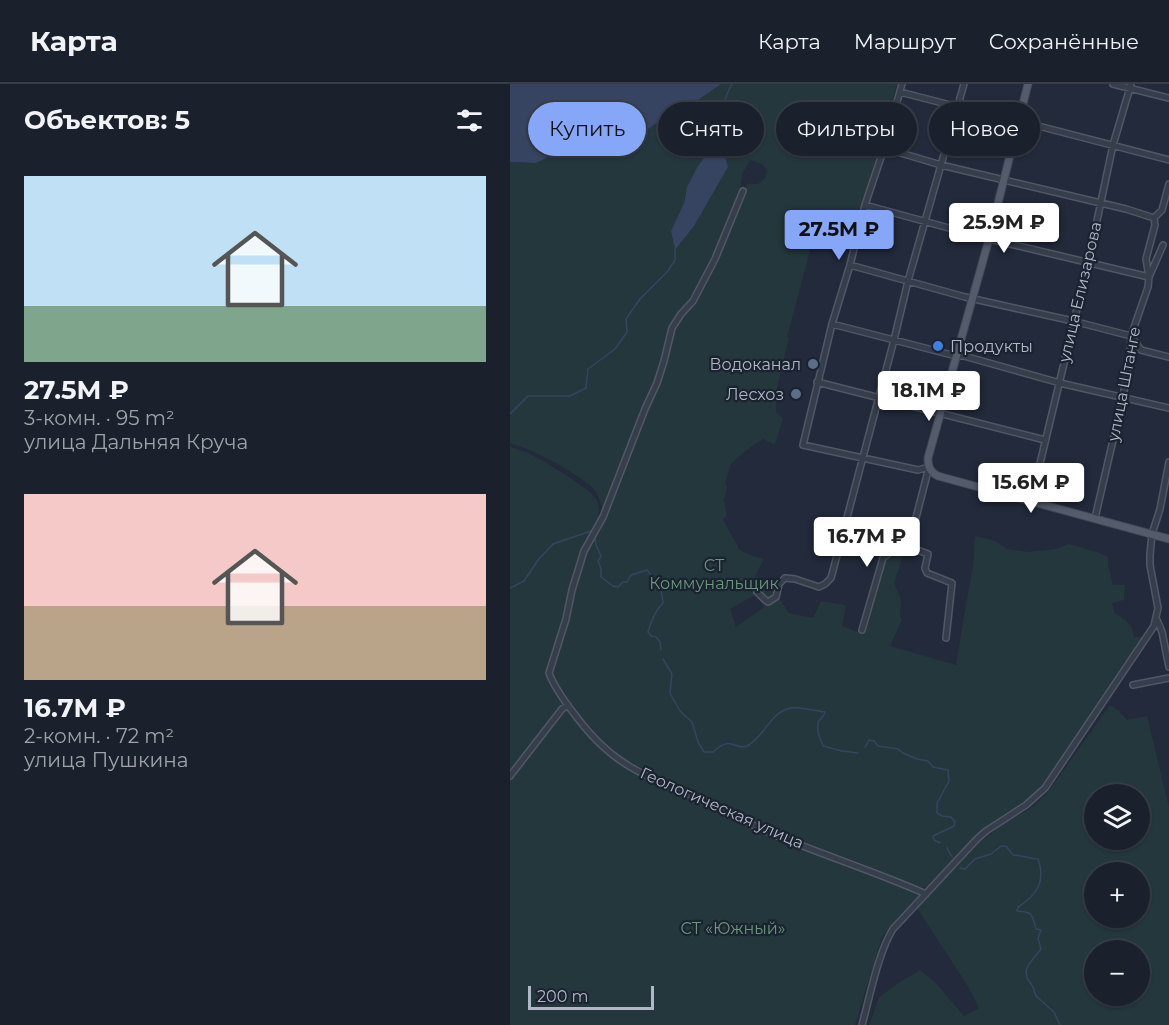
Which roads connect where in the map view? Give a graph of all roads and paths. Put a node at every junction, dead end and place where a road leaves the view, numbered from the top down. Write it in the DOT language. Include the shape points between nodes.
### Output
graph roads {
  1 [pos="902,84"];
  2 [pos="964,84"];
  3 [pos="1028,84"];
  4 [pos="1113,84"];
  5 [pos="1131,86"];
  6 [pos="900,92"];
  7 [pos="1169,98"];
  8 [pos="897,102"];
  9 [pos="939,102"];
  10 [pos="959,102"];
  11 [pos="1024,102"];
  12 [pos="1040,126"];
  13 [pos="1113,145"];
  14 [pos="881,156"];
  15 [pos="911,156"];
  16 [pos="944,156"];
  17 [pos="1009,156"];
  18 [pos="1169,160"];
  19 [pos="941,165"];
  20 [pos="1003,179"];
  21 [pos="1169,184"];
  22 [pos="743,191"];
  23 [pos="1100,204"];
  24 [pos="865,205"];
  25 [pos="1154,218"];
  26 [pos="925,221"];
  27 [pos="989,239"];
  28 [pos="1163,245"];
  29 [pos="1088,263"];
  30 [pos="850,265"];
  31 [pos="1149,277"];
  32 [pos="908,281"];
  33 [pos="972,298"];
  34 [pos="1073,321"];
  35 [pos="832,324"];
  36 [pos="1131,336"];
  37 [pos="894,340"];
  38 [pos="956,356"];
  39 [pos="1169,357"];
  40 [pos="817,382"];
  41 [pos="1060,383"];
  42 [pos="878,397"];
  43 [pos="1123,397"];
  44 [pos="1169,408"];
  45 [pos="941,413"];
  46 [pos="1045,440"];
  47 [pos="862,457"];
  48 [pos="1169,462"];
  49 [pos="929,467"];
  50 [pos="1031,501"];
  51 [pos="1095,518"];
  52 [pos="1152,534"];
  53 [pos="1169,539"];
  54 [pos="910,541"];
  55 [pos="757,592"];
  56 [pos="1156,618"];
  57 [pos="862,630"];
  58 [pos="946,638"];
  59 [pos="1169,668"];
  60 [pos="1169,678"];
  61 [pos="1134,685"];
  62 [pos="568,705"];
  63 [pos="510,776"];
  64 [pos="926,894"];
  65 [pos="862,1025"];
  1 -- 6 [label="street"];
  2 -- 10 [label="street"];
  3 -- 11 [label="main road"];
  4 -- 5 [label="street"];
  5 -- 7 [label="street"];
  5 -- 13 [label="street, улица Елизарова"];
  6 -- 8 [label="street"];
  6 -- 9 [label="street"];
  12 -- 13 [label="street"];
  13 -- 18 [label="street"];
  13 -- 23 [label="street, улица Елизарова"];
  14 -- 24 [label="street"];
  15 -- 19 [label="street"];
  16 -- 19 [label="street"];
  17 -- 20 [label="main road"];
  19 -- 20 [label="street"];
  19 -- 26 [label="street"];
  20 -- 23 [label="street"];
  20 -- 27 [label="main road"];
  21 -- 25 [label="street, улица Штанге" via="1162,210"];
  22 -- 62 [label="street, Геологическая улица" via="715,259 693,301 672,328 657,384 603,517 584,551 549,673"];
  23 -- 25 [label="street"];
  23 -- 29 [label="street, улица Елизарова"];
  24 -- 26 [label="street"];
  24 -- 30 [label="street"];
  25 -- 31 [label="street, улица Штанге" via="1146,259"];
  26 -- 27 [label="street"];
  26 -- 32 [label="street"];
  27 -- 29 [label="street"];
  27 -- 33 [label="main road"];
  28 -- 31 [label="street"];
  29 -- 31 [label="street"];
  29 -- 34 [label="street, улица Елизарова"];
  30 -- 32 [label="street"];
  30 -- 35 [label="street"];
  31 -- 36 [label="street, улица Штанге"];
  32 -- 33 [label="street"];
  32 -- 37 [label="street"];
  33 -- 34 [label="street"];
  33 -- 38 [label="main road"];
  34 -- 36 [label="street"];
  34 -- 41 [label="street, улица Елизарова"];
  35 -- 37 [label="street"];
  35 -- 40 [label="street"];
  36 -- 39 [label="street" via="1141,350"];
  36 -- 43 [label="street, улица Штанге"];
  37 -- 38 [label="street"];
  37 -- 42 [label="street"];
  38 -- 41 [label="street"];
  38 -- 45 [label="main road"];
  40 -- 42 [label="street"];
  40 -- 47 [label="street" via="802,445"];
  41 -- 43 [label="street"];
  41 -- 46 [label="street, улица Елизарова"];
  42 -- 45 [label="street"];
  42 -- 47 [label="street"];
  43 -- 44 [label="street"];
  43 -- 51 [label="street, улица Штанге"];
  45 -- 46 [label="street"];
  45 -- 49 [label="main road"];
  46 -- 50 [label="street, улица Елизарова"];
  47 -- 49 [label="street" via="918,470"];
  47 -- 55 [label="street" via="831,578 819,587 785,578 780,582 777,597 768,602"];
  48 -- 52 [label="street"];
  49 -- 50 [label="main road" via="938,476"];
  49 -- 54 [label="street"];
  50 -- 51 [label="main road"];
  51 -- 52 [label="main road"];
  52 -- 53 [label="main road"];
  52 -- 56 [label="street" via="1150,565 1158,608"];
  54 -- 57 [label="street" via="883,558"];
  54 -- 58 [label="street" via="915,549 928,554 927,573 952,583"];
  56 -- 59 [label="street"];
  56 -- 64 [label="street" via="1151,633 1045,788 986,831"];
  60 -- 61 [label="street"];
  62 -- 63 [label="street"];
  62 -- 64 [label="street, Геологическая улица" via="606,749 634,768 768,832"];
  64 -- 65 [label="street" via="887,939"];
}
